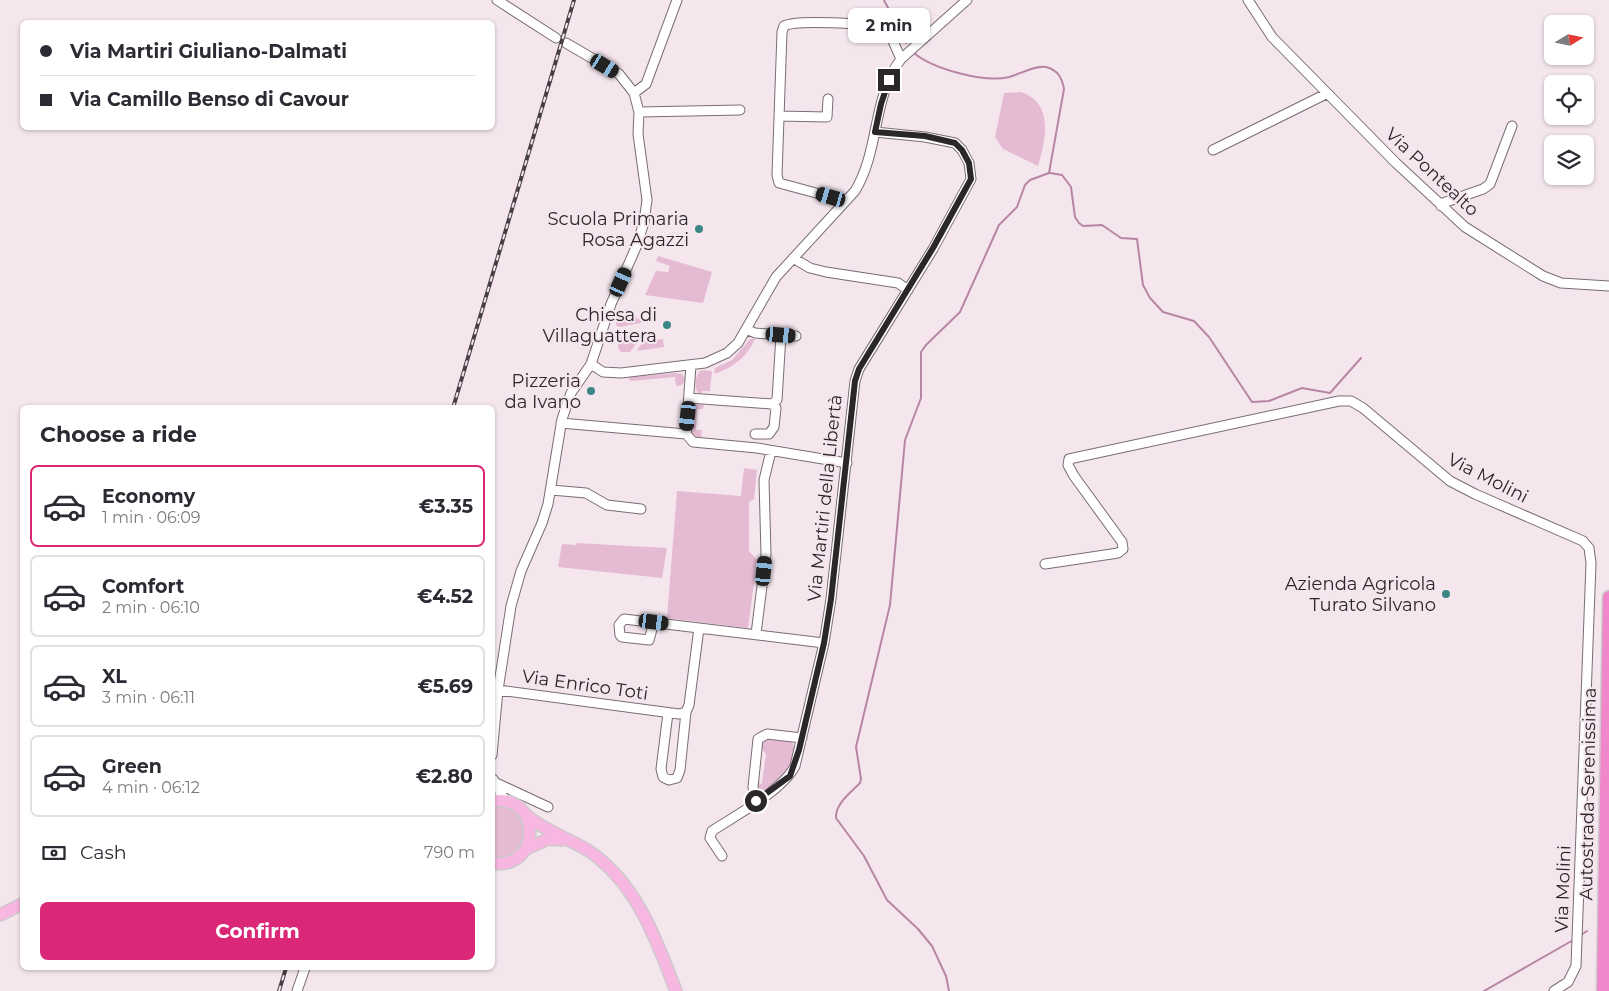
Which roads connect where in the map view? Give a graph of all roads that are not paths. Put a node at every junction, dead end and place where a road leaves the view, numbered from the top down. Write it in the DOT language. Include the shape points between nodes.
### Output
graph roads {
  1 [pos="497,0"];
  2 [pos="676,0"];
  3 [pos="967,0"];
  4 [pos="1248,0"];
  5 [pos="556,38"];
  6 [pos="566,44"];
  7 [pos="902,58"];
  8 [pos="634,93"];
  9 [pos="1326,94"];
  10 [pos="828,99"];
  11 [pos="740,110"];
  12 [pos="639,112"];
  13 [pos="779,116"];
  14 [pos="1512,126"];
  15 [pos="875,132"];
  16 [pos="1213,150"];
  17 [pos="841,204"];
  18 [pos="1440,206"];
  19 [pos="793,258"];
  20 [pos="1609,286"];
  21 [pos="908,290"];
  22 [pos="746,329"];
  23 [pos="781,335"];
  24 [pos="796,336"];
  25 [pos="591,364"];
  26 [pos="691,365"];
  27 [pos="690,398"];
  28 [pos="772,404"];
  29 [pos="561,423"];
  30 [pos="686,434"];
  31 [pos="756,434"];
  32 [pos="771,451"];
  33 [pos="847,462"];
  34 [pos="551,490"];
  35 [pos="641,509"];
  36 [pos="1045,564"];
  37 [pos="1609,597"];
  38 [pos="654,622"];
  39 [pos="699,628"];
  40 [pos="756,634"];
  41 [pos="824,643"];
  42 [pos="498,690"];
  43 [pos="686,712"];
  44 [pos="668,713"];
  45 [pos="495,722"];
  46 [pos="802,738"];
  47 [pos="495,780"];
  48 [pos="495,782"];
  49 [pos="505,800"];
  50 [pos="495,801"];
  51 [pos="756,801"];
  52 [pos="548,807"];
  53 [pos="526,815"];
  54 [pos="571,841"];
  55 [pos="526,849"];
  56 [pos="722,856"];
  57 [pos="495,863"];
  58 [pos="20,905"];
  59 [pos="0,915"];
  60 [pos="304,970"];
  61 [pos="297,991"];
  62 [pos="676,991"];
  63 [pos="1554,991"];
  64 [pos="1602,991"];
  1 -- 5 [label="street"];
  2 -- 8 [label="street" via="646,84"];
  3 -- 7 [label="street"];
  4 -- 9 [label="street, Via Pontealto" via="1272,37"];
  6 -- 8 [label="street" via="619,74"];
  7 -- 13 [label="street" via="888,30 882,27 789,23 782,32"];
  7 -- 15 [label="street" via="885,90"];
  8 -- 12 [label="street"];
  9 -- 16 [label="street"];
  9 -- 18 [label="street, Via Pontealto"];
  10 -- 13 [label="street" via="827,117"];
  11 -- 12 [label="street"];
  12 -- 25 [label="street" via="638,134 646,191 644,222"];
  13 -- 17 [label="street" via="779,183 831,197"];
  14 -- 18 [label="street" via="1490,184"];
  15 -- 17 [label="street" via="862,179"];
  15 -- 21 [label="street, Via Martiri della Libertà" via="925,136 955,143 969,163 971,179 968,188"];
  17 -- 19 [label="street"];
  18 -- 20 [label="street, Via Pontealto" via="1464,227 1543,276 1561,283"];
  19 -- 21 [label="street" via="810,268 898,283"];
  19 -- 22 [label="street" via="776,277"];
  21 -- 33 [label="street, Via Martiri della Libertà" via="859,369"];
  22 -- 23 [label="street"];
  22 -- 26 [label="street" via="738,343 717,359"];
  23 -- 24 [label="street"];
  23 -- 28 [label="street" via="777,400"];
  25 -- 26 [label="street" via="603,372 621,373"];
  25 -- 29 [label="street" via="571,393"];
  26 -- 27 [label="street"];
  27 -- 28 [label="street"];
  27 -- 30 [label="street"];
  28 -- 31 [label="street" via="776,408 774,427 769,434"];
  29 -- 30 [label="street"];
  29 -- 34 [label="street"];
  30 -- 32 [label="street" via="694,442"];
  32 -- 33 [label="street"];
  32 -- 40 [label="street" via="764,480 766,544"];
  33 -- 41 [label="street, Via Martiri della Libertà"];
  34 -- 35 [label="street" via="586,493 607,505"];
  34 -- 42 [label="street" via="511,606"];
  36 -- 63 [label="street, Via Molini" via="1118,553 1123,549 1122,542 1068,466 1069,459 1074,456 1339,401 1351,401 1363,408 1450,481 1583,540 1589,548 1591,563 1576,966 1568,982"];
  37 -- 64 [label="highway, Autostrada Serenissima"];
  38 -- 39 [label="street"];
  39 -- 40 [label="street"];
  39 -- 43 [label="street, Via Enrico Toti"];
  40 -- 41 [label="street"];
  41 -- 46 [label="street, Via Martiri della Libertà"];
  42 -- 44 [label="street, Via Enrico Toti"];
  42 -- 45 [label="street"];
  43 -- 44 [label="street, Via Enrico Toti"];
  43 -- 44 [label="street, Via Enrico Toti" via="680,770 677,778 670,780 663,777 661,769"];
  46 -- 51 [label="street, Via Martiri della Libertà" via="790,776"];
  46 -- 51 [label="street" via="767,734 758,739 753,787"];
  47 -- 52 [label="street"];
  48 -- 49 [label="street"];
  49 -- 50 [label="main road"];
  49 -- 53 [label="main road"];
  51 -- 56 [label="street, Via Martiri della Libertà" via="712,832 710,838"];
  53 -- 54 [label="main road" via="540,826"];
  53 -- 55 [label="main road" via="531,832"];
  54 -- 55 [label="main road" via="548,839"];
  54 -- 62 [label="main road" via="605,864 630,891 646,919"];
  55 -- 57 [label="main road" via="512,861"];
  58 -- 59 [label="main road"];
  60 -- 61 [label="street"];
}
